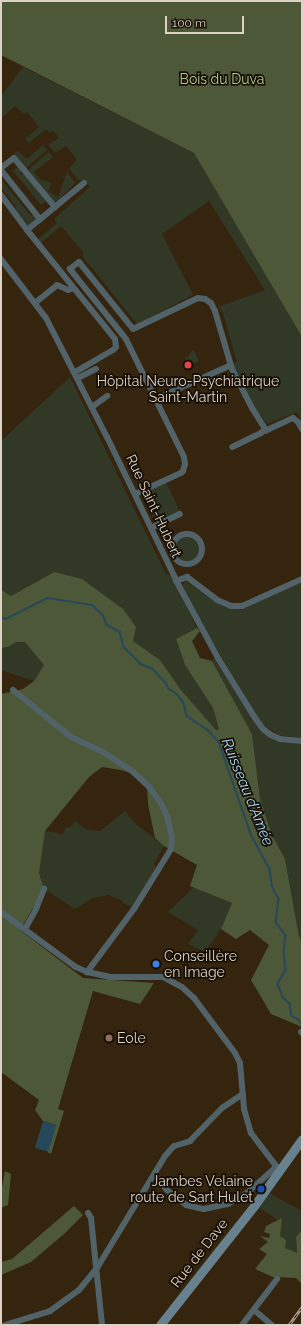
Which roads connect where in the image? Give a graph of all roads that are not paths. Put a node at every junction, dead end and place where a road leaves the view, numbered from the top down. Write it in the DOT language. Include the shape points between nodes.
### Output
graph roads {
  1 [pos="1,169"];
  2 [pos="84,183"];
  3 [pos="1,194"];
  4 [pos="55,207"];
  5 [pos="40,219"];
  6 [pos="27,230"];
  7 [pos="1,259"];
  8 [pos="73,288"];
  9 [pos="35,303"];
  10 [pos="134,329"];
  11 [pos="122,334"];
  12 [pos="113,336"];
  13 [pos="129,344"];
  14 [pos="116,347"];
  15 [pos="231,365"];
  16 [pos="96,369"];
  17 [pos="75,372"];
  18 [pos="78,378"];
  19 [pos="107,396"];
  20 [pos="154,396"];
  21 [pos="92,407"];
  22 [pos="302,429"];
  23 [pos="265,431"];
  24 [pos="232,447"];
  25 [pos="135,494"];
  26 [pos="180,514"];
  27 [pos="151,528"];
  28 [pos="174,557"];
  29 [pos="166,560"];
  30 [pos="302,579"];
  31 [pos="176,581"];
  32 [pos="13,690"];
  33 [pos="302,741"];
  34 [pos="44,889"];
  35 [pos="1,912"];
  36 [pos="25,929"];
  37 [pos="87,972"];
  38 [pos="243,1094"];
  39 [pos="302,1139"];
  40 [pos="278,1169"];
  41 [pos="154,1175"];
  42 [pos="88,1213"];
  43 [pos="97,1268"];
  44 [pos="277,1279"];
  45 [pos="254,1310"];
  46 [pos="5,1325"];
  47 [pos="102,1325"];
  48 [pos="160,1325"];
  49 [pos="242,1325"];
  50 [pos="272,1325"];
  1 -- 4 [label="street" via="14,158"];
  1 -- 5 [label="street"];
  2 -- 4 [label="street"];
  3 -- 6 [label="street"];
  4 -- 5 [label="street"];
  5 -- 6 [label="street"];
  6 -- 8 [label="street"];
  7 -- 9 [label="street, Rue Saint-Hubert"];
  8 -- 9 [label="street" via="68,290 57,285"];
  8 -- 12 [label="street"];
  9 -- 17 [label="street, Rue Saint-Hubert"];
  10 -- 11 [label="street"];
  10 -- 11 [label="street" via="79,262 70,269"];
  10 -- 15 [label="street" via="198,298 205,299 211,303 215,311"];
  11 -- 12 [label="street"];
  11 -- 13 [label="street"];
  12 -- 14 [label="street"];
  13 -- 14 [label="street"];
  13 -- 20 [label="street"];
  14 -- 17 [label="street"];
  15 -- 20 [label="street" via="160,396"];
  15 -- 23 [label="street"];
  16 -- 18 [label="street"];
  17 -- 18 [label="street, Rue Saint-Hubert"];
  18 -- 21 [label="street, Rue Saint-Hubert"];
  19 -- 21 [label="street"];
  20 -- 25 [label="street" via="184,458 184,471"];
  21 -- 25 [label="street, Rue Saint-Hubert"];
  22 -- 23 [label="street" via="293,418"];
  23 -- 24 [label="street"];
  25 -- 27 [label="street, Rue Saint-Hubert"];
  26 -- 27 [label="street"];
  27 -- 29 [label="street, Rue Saint-Hubert"];
  28 -- 28 [label="street" via="181,563 191,564 199,558 201,543 190,534 180,536 173,543"];
  28 -- 29 [label="street"];
  29 -- 31 [label="street, Rue Saint-Hubert"];
  30 -- 31 [label="street" via="242,606 231,606 216,600 187,577"];
  31 -- 33 [label="street, Rue Saint-Hubert" via="218,658 262,729 280,739"];
  32 -- 37 [label="street" via="72,737 103,752 131,770 150,788 167,816 172,838 171,849 134,909"];
  34 -- 36 [label="street"];
  35 -- 36 [label="street"];
  36 -- 37 [label="street"];
  37 -- 38 [label="street" via="110,977 163,977 182,986 235,1053 240,1063"];
  38 -- 40 [label="street" via="244,1109 252,1133"];
  38 -- 41 [label="street" via="222,1108 190,1141 174,1146"];
  39 -- 40 [label="main road, Rue de Dave"];
  40 -- 41 [label="street" via="228,1204 204,1209 186,1205 167,1190"];
  40 -- 48 [label="main road, Rue de Dave"];
  41 -- 43 [label="street"];
  42 -- 43 [label="street" via="91,1218"];
  43 -- 46 [label="street" via="79,1290 50,1311"];
  43 -- 47 [label="street"];
  44 -- 45 [label="street"];
  45 -- 49 [label="street"];
  45 -- 50 [label="street"];
}
